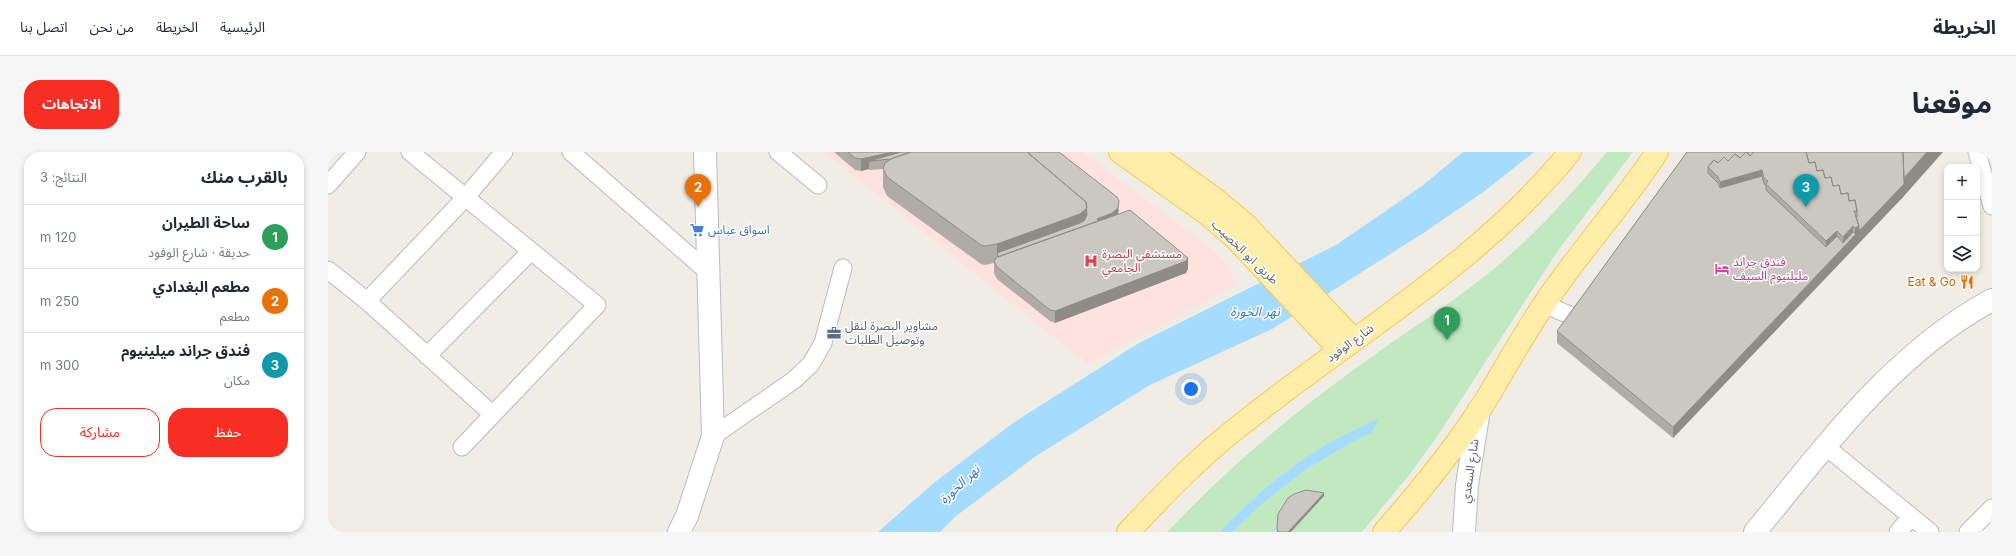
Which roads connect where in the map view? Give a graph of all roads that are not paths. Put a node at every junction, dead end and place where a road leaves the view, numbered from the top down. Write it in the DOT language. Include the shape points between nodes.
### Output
graph roads {
  1 [pos="357,152"];
  2 [pos="410,152"];
  3 [pos="504,152"];
  4 [pos="571,152"];
  5 [pos="705,152"];
  6 [pos="778,152"];
  7 [pos="1120,152"];
  8 [pos="1150,152"];
  9 [pos="1570,152"];
  10 [pos="1657,152"];
  11 [pos="1977,152"];
  12 [pos="331,177"];
  13 [pos="818,185"];
  14 [pos="465,198"];
  15 [pos="1992,206"];
  16 [pos="531,251"];
  17 [pos="843,268"];
  18 [pos="1275,268"];
  19 [pos="328,270"];
  20 [pos="707,271"];
  21 [pos="1992,300"];
  22 [pos="367,301"];
  23 [pos="1544,304"];
  24 [pos="1596,328"];
  25 [pos="1347,345"];
  26 [pos="427,356"];
  27 [pos="1479,410"];
  28 [pos="492,414"];
  29 [pos="713,436"];
  30 [pos="1825,446"];
  31 [pos="462,447"];
  32 [pos="1992,508"];
  33 [pos="1911,517"];
  34 [pos="679,532"];
  35 [pos="1128,532"];
  36 [pos="1384,532"];
  37 [pos="1464,532"];
  38 [pos="1755,532"];
  39 [pos="1898,532"];
  40 [pos="1930,532"];
  41 [pos="1968,532"];
  1 -- 12 [label="street"];
  2 -- 14 [label="street"];
  3 -- 14 [label="street"];
  4 -- 20 [label="street"];
  5 -- 20 [label="street"];
  6 -- 13 [label="street"];
  7 -- 18 [label="main road, طريق ابو الخصيب" via="1216,221 1248,251"];
  8 -- 18 [label="main road, طريق ابو الخصيب" via="1231,212"];
  9 -- 25 [label="main road, شارع الوفود" via="1540,186 1479,246"];
  10 -- 23 [label="main road"];
  11 -- 15 [label="street"];
  14 -- 16 [label="street"];
  14 -- 22 [label="street"];
  16 -- 26 [label="street"];
  16 -- 28 [label="street" via="598,305"];
  17 -- 29 [label="street" via="823,343 811,364 794,380"];
  18 -- 25 [label="main road, طريق ابو الخصيب"];
  19 -- 22 [label="street"];
  20 -- 29 [label="street"];
  21 -- 30 [label="street" via="1948,327 1918,350 1889,376"];
  22 -- 26 [label="street"];
  23 -- 24 [label="street"];
  23 -- 27 [label="main road"];
  25 -- 35 [label="main road, شارع الوفود" via="1242,423 1199,459"];
  26 -- 28 [label="street"];
  27 -- 36 [label="main road" via="1428,480"];
  27 -- 37 [label="street, شارع السعدي" via="1467,485"];
  28 -- 31 [label="street"];
  29 -- 34 [label="street" via="687,516"];
  30 -- 33 [label="street"];
  30 -- 38 [label="street"];
  32 -- 41 [label="street"];
  33 -- 39 [label="street"];
  33 -- 40 [label="street"];
}
